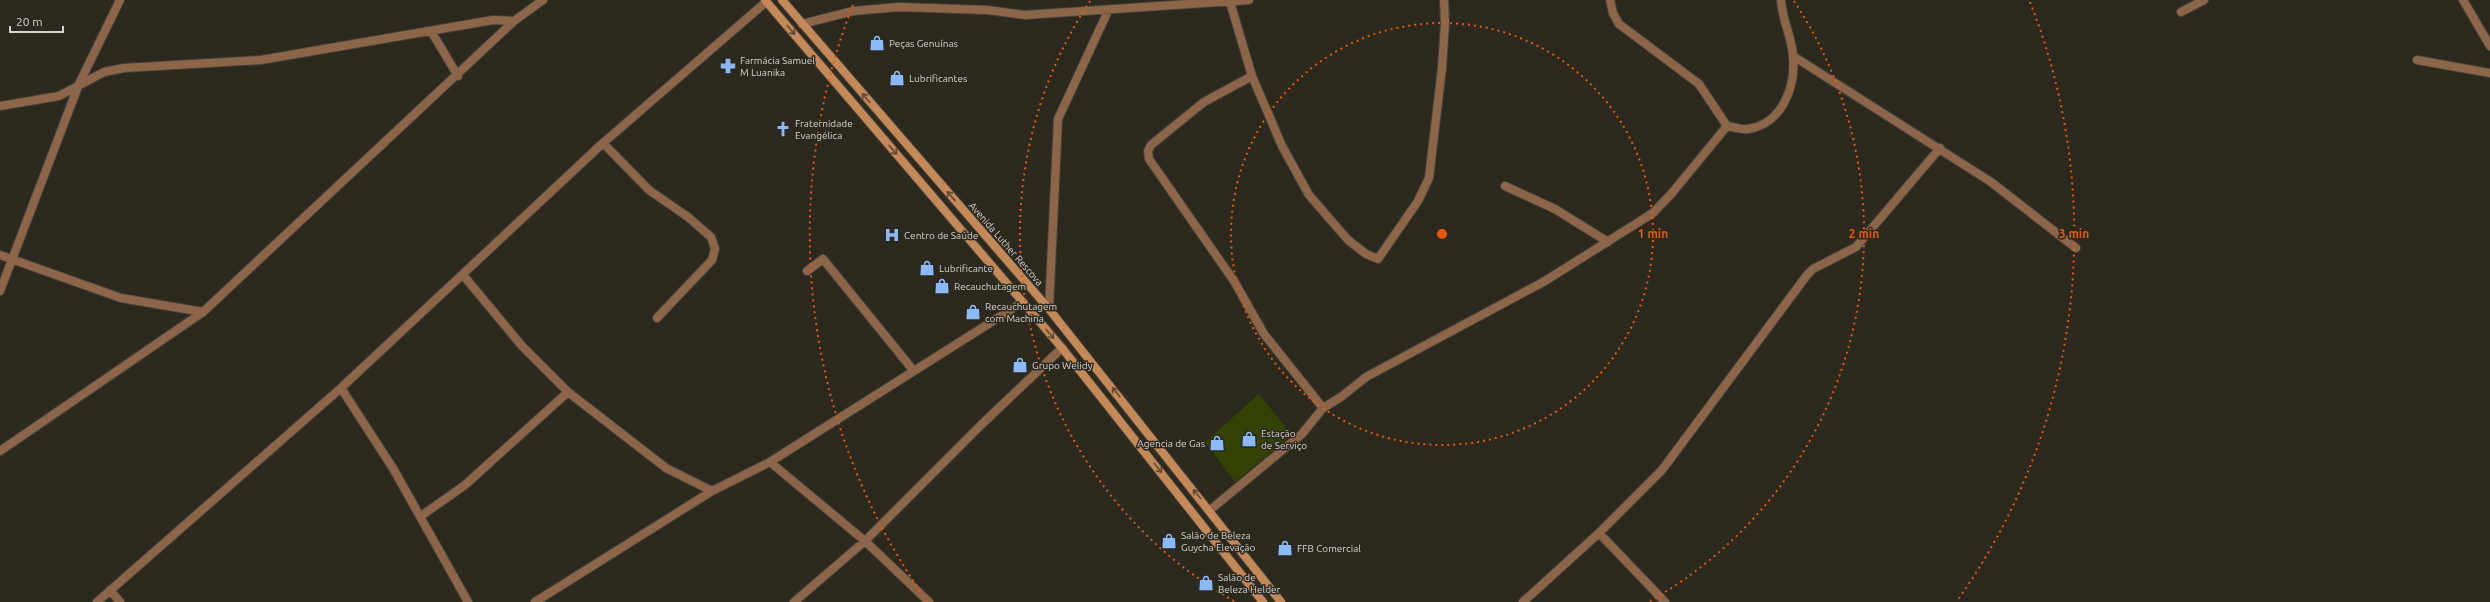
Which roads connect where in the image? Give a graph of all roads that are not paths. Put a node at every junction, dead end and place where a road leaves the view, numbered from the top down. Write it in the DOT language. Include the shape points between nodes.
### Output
graph roads {
  1 [pos="120,0"];
  2 [pos="543,0"];
  3 [pos="782,0"];
  4 [pos="1249,0"];
  5 [pos="1444,0"];
  6 [pos="1610,0"];
  7 [pos="1781,0"];
  8 [pos="2204,0"];
  9 [pos="2463,0"];
  10 [pos="766,1"];
  11 [pos="1230,2"];
  12 [pos="1108,11"];
  13 [pos="2182,12"];
  14 [pos="514,21"];
  15 [pos="802,24"];
  16 [pos="431,31"];
  17 [pos="2490,46"];
  18 [pos="1793,56"];
  19 [pos="2417,60"];
  20 [pos="2490,73"];
  21 [pos="458,76"];
  22 [pos="1252,76"];
  23 [pos="79,84"];
  24 [pos="0,106"];
  25 [pos="1727,126"];
  26 [pos="603,143"];
  27 [pos="1940,148"];
  28 [pos="1505,186"];
  29 [pos="1608,242"];
  30 [pos="2076,248"];
  31 [pos="0,255"];
  32 [pos="12,258"];
  33 [pos="807,271"];
  34 [pos="463,275"];
  35 [pos="0,290"];
  36 [pos="1023,302"];
  37 [pos="1049,309"];
  38 [pos="203,312"];
  39 [pos="657,318"];
  40 [pos="1062,348"];
  41 [pos="912,370"];
  42 [pos="341,388"];
  43 [pos="568,392"];
  44 [pos="1323,408"];
  45 [pos="0,451"];
  46 [pos="770,462"];
  47 [pos="712,491"];
  48 [pos="1210,510"];
  49 [pos="421,516"];
  50 [pos="1600,533"];
  51 [pos="865,541"];
  52 [pos="110,590"];
  53 [pos="97,602"];
  54 [pos="120,602"];
  55 [pos="468,602"];
  56 [pos="535,602"];
  57 [pos="794,602"];
  58 [pos="929,602"];
  59 [pos="1263,602"];
  60 [pos="1281,602"];
  61 [pos="1523,602"];
  62 [pos="1665,602"];
  1 -- 23 [label="street"];
  2 -- 14 [label="street"];
  3 -- 15 [label="main road, Avenida Luther Rescova"];
  4 -- 11 [label="street"];
  5 -- 22 [label="street" via="1442,60 1429,178 1418,201 1378,259 1366,254 1348,240 1309,194 1282,146"];
  6 -- 25 [label="street" via="1619,24 1699,84"];
  7 -- 18 [label="street" via="1782,16"];
  8 -- 13 [label="street"];
  9 -- 17 [label="street"];
  10 -- 26 [label="street"];
  10 -- 36 [label="main road, one-way"];
  11 -- 12 [label="street"];
  11 -- 22 [label="street"];
  12 -- 15 [label="street" via="1025,15 972,9 899,6 853,11"];
  12 -- 37 [label="street" via="1058,119"];
  14 -- 16 [label="street" via="493,20"];
  14 -- 21 [label="street"];
  37 -- 15 [label="main road, Avenida Luther Rescova, one-way"];
  16 -- 21 [label="street"];
  16 -- 23 [label="street" via="261,60 124,68 104,72"];
  18 -- 25 [label="street" via="1792,84 1785,104 1775,115 1762,126 1746,130"];
  18 -- 27 [label="street"];
  19 -- 20 [label="street"];
  21 -- 38 [label="street"];
  22 -- 44 [label="street" via="1204,102 1151,145 1149,159 1234,281 1264,334"];
  23 -- 24 [label="street" via="48,100"];
  23 -- 32 [label="street"];
  25 -- 29 [label="street" via="1653,213"];
  26 -- 34 [label="street"];
  26 -- 39 [label="street" via="649,190 688,217 711,237 715,249 712,260"];
  27 -- 30 [label="street" via="1991,182"];
  27 -- 50 [label="street" via="1856,247 1813,269 1807,275 1662,470"];
  28 -- 29 [label="street" via="1555,210"];
  29 -- 44 [label="street" via="1545,281 1366,377 1341,398"];
  31 -- 32 [label="street"];
  32 -- 35 [label="street"];
  32 -- 38 [label="street" via="121,298"];
  33 -- 41 [label="street" via="823,259"];
  34 -- 42 [label="street"];
  34 -- 43 [label="street" via="522,346"];
  36 -- 40 [label="main road, one-way"];
  36 -- 41 [label="street"];
  48 -- 37 [label="main road, Avenida Luther Rescova, one-way"];
  38 -- 45 [label="street"];
  40 -- 51 [label="street"];
  40 -- 59 [label="main road, one-way"];
  41 -- 46 [label="street"];
  42 -- 49 [label="street"];
  42 -- 52 [label="street"];
  43 -- 47 [label="street" via="666,468"];
  43 -- 49 [label="street" via="465,485"];
  44 -- 48 [label="street" via="1302,434"];
  46 -- 47 [label="street"];
  46 -- 51 [label="street"];
  47 -- 56 [label="street"];
  48 -- 60 [label="main road, Avenida Luther Rescova"];
  49 -- 55 [label="street"];
  50 -- 61 [label="street"];
  50 -- 62 [label="street"];
  51 -- 57 [label="street"];
  51 -- 58 [label="street"];
  52 -- 53 [label="street"];
  52 -- 54 [label="street"];
}
